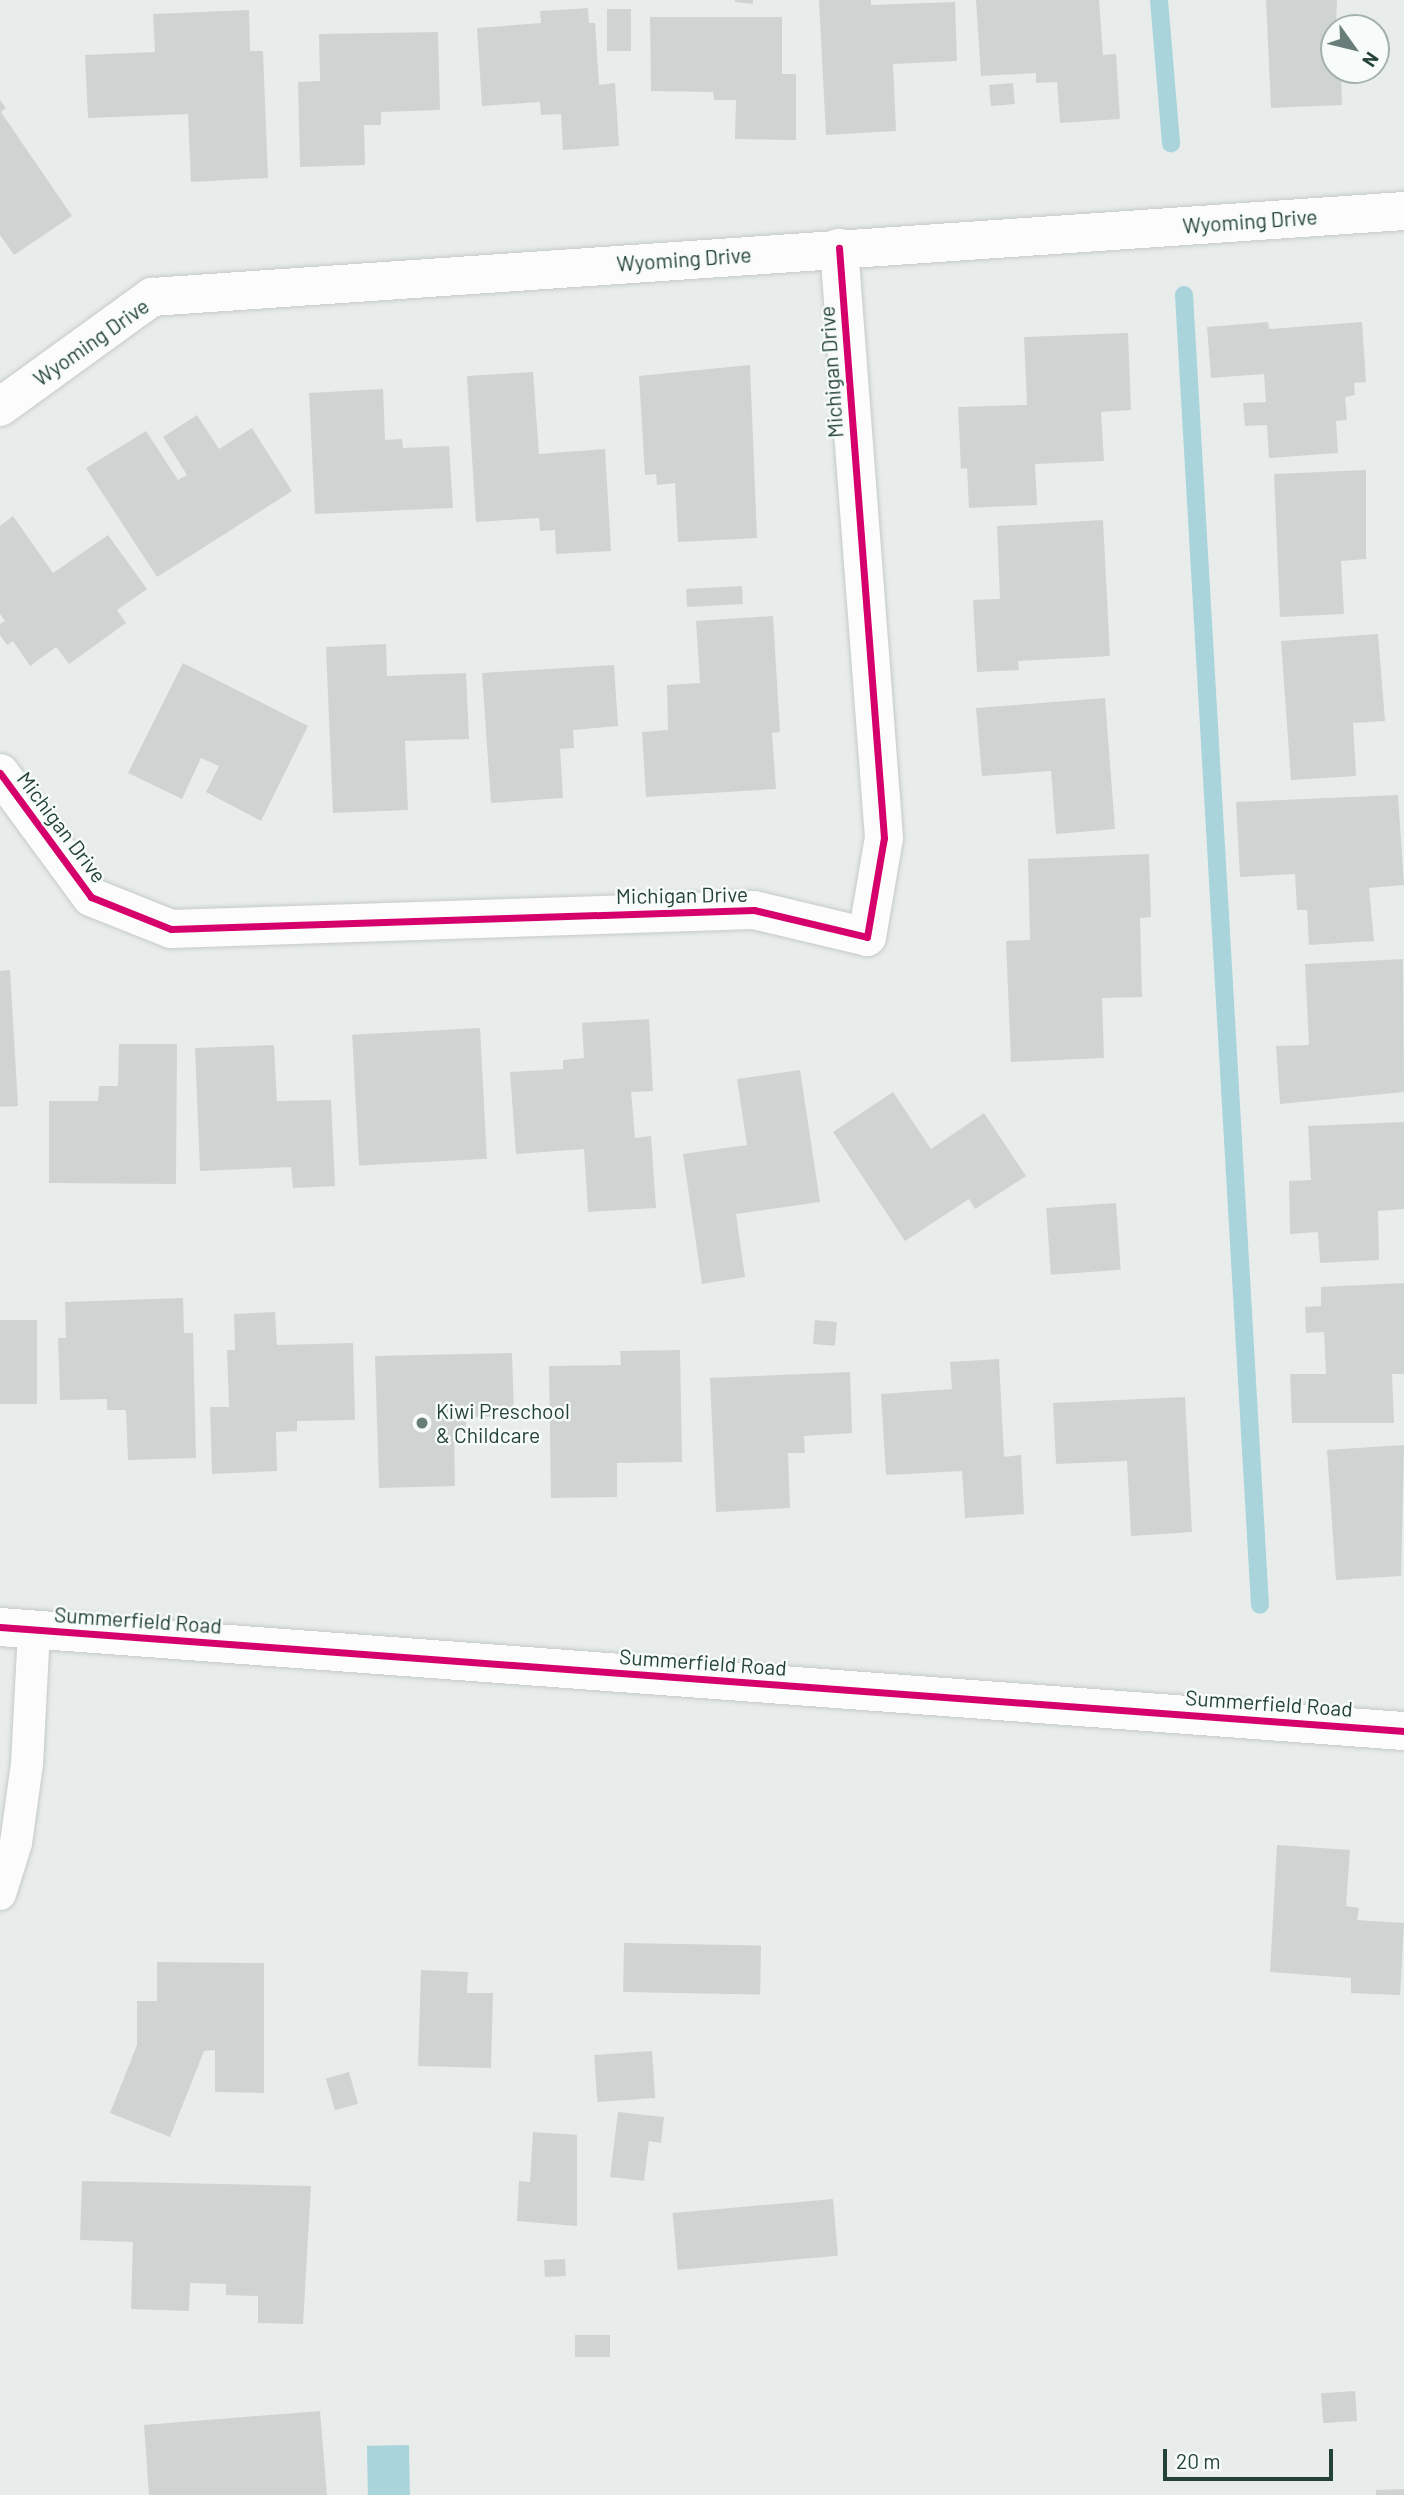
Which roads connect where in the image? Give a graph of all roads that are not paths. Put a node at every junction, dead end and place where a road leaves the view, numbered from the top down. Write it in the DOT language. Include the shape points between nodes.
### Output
graph roads {
  1 [pos="1404,211"];
  2 [pos="839,248"];
  3 [pos="0,407"];
  4 [pos="0,773"];
  5 [pos="17,1629"];
  6 [pos="1404,1731"];
  7 [pos="0,1894"];
  1 -- 2 [label="street, Wyoming Drive"];
  2 -- 3 [label="street, Wyoming Drive" via="152,297"];
  2 -- 4 [label="street, Michigan Drive" via="884,838 867,937 754,910 172,929 90,897"];
  5 -- 6 [label="street, Summerfield Road"];
  5 -- 7 [label="lane" via="27,1764 16,1843"];
}
